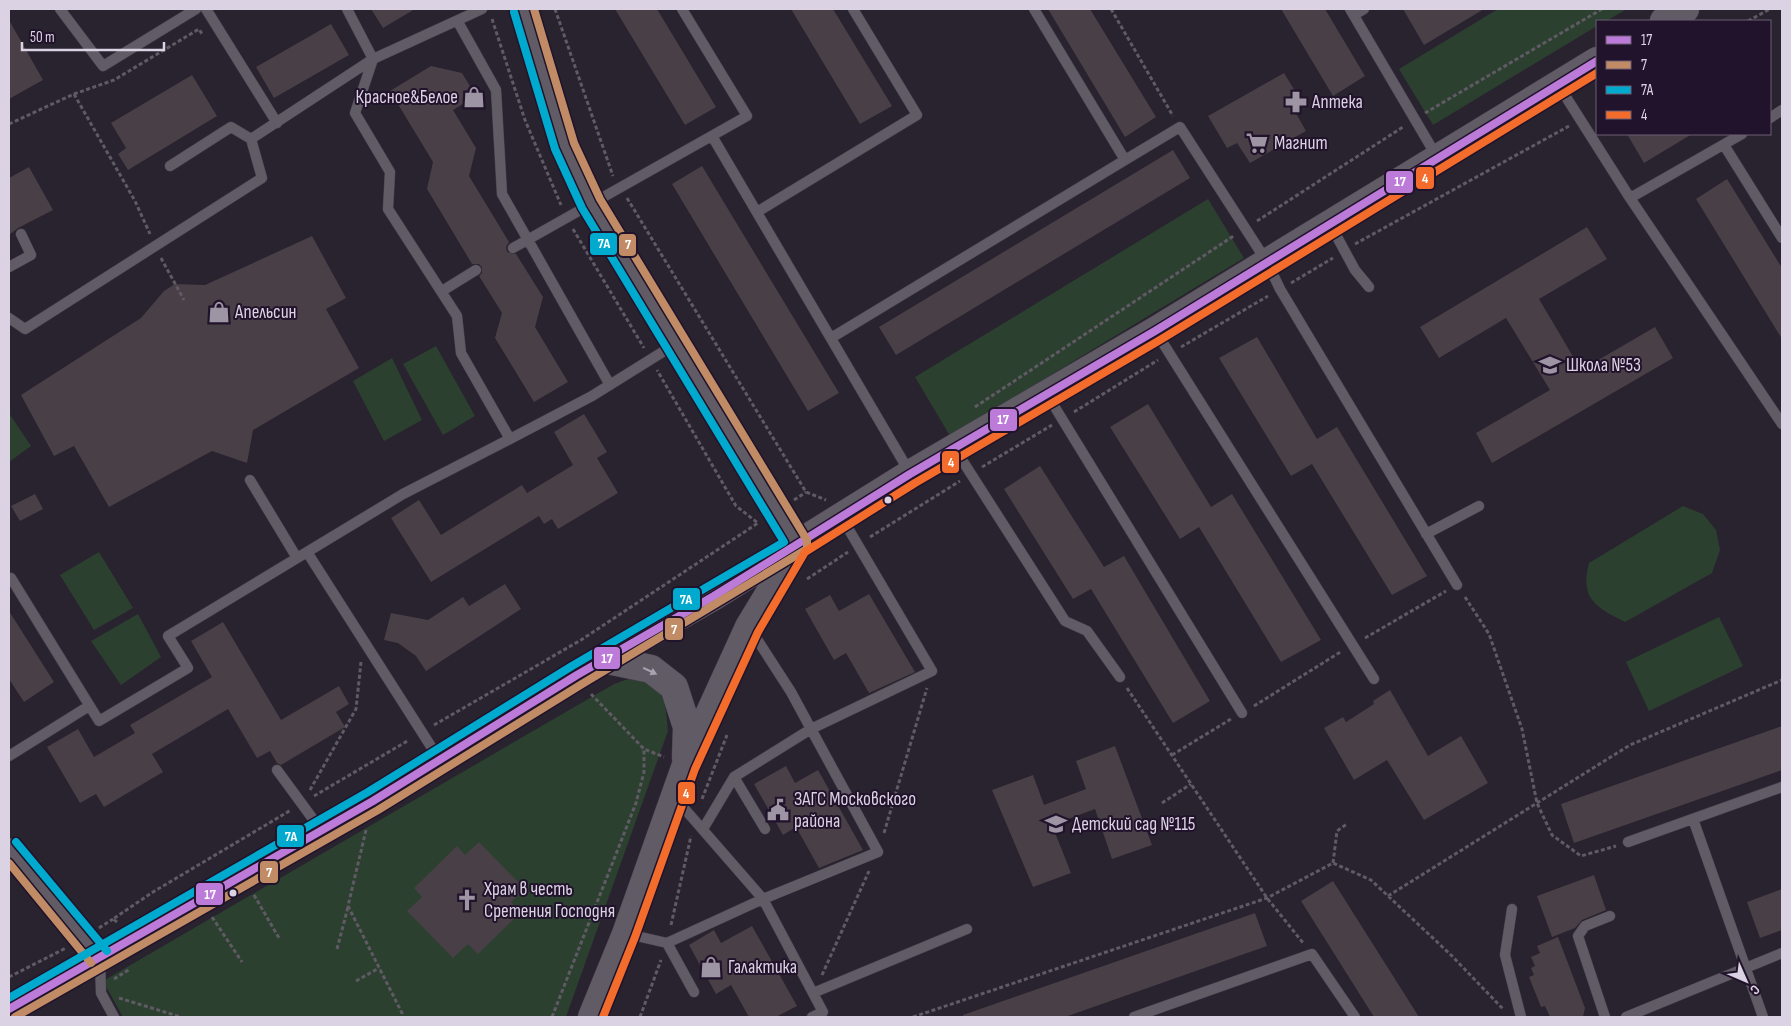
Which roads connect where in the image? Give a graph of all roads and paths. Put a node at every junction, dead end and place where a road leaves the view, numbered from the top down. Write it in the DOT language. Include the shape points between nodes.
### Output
graph roads {
  1 [pos="60,9"];
  2 [pos="196,9"];
  3 [pos="206,9"];
  4 [pos="347,9"];
  5 [pos="482,9"];
  6 [pos="524,9"];
  7 [pos="555,9"];
  8 [pos="682,9"];
  9 [pos="853,9"];
  10 [pos="1034,9"];
  11 [pos="1111,9"];
  12 [pos="1364,9"];
  13 [pos="1685,9"];
  14 [pos="1770,9"];
  15 [pos="1352,12"];
  16 [pos="492,18"];
  17 [pos="1666,20"];
  18 [pos="1750,20"];
  19 [pos="458,22"];
  20 [pos="372,59"];
  21 [pos="1596,62"];
  22 [pos="1558,85"];
  23 [pos="74,94"];
  24 [pos="1782,110"];
  25 [pos="1771,117"];
  26 [pos="1579,120"];
  27 [pos="277,122"];
  28 [pos="1180,127"];
  29 [pos="1740,135"];
  30 [pos="712,136"];
  31 [pos="251,140"];
  32 [pos="1724,145"];
  33 [pos="1437,157"];
  34 [pos="1125,160"];
  35 [pos="170,166"];
  36 [pos="620,188"];
  37 [pos="1630,198"];
  38 [pos="591,204"];
  39 [pos="757,212"];
  40 [pos="566,218"];
  41 [pos="1330,223"];
  42 [pos="1245,228"];
  43 [pos="21,234"];
  44 [pos="1782,238"];
  45 [pos="528,240"];
  46 [pos="155,246"];
  47 [pos="513,248"];
  48 [pos="1345,250"];
  49 [pos="1267,262"];
  50 [pos="9,267"];
  51 [pos="476,270"];
  52 [pos="1369,287"];
  53 [pos="1280,289"];
  54 [pos="442,292"];
  55 [pos="184,300"];
  56 [pos="9,318"];
  57 [pos="1155,331"];
  58 [pos="831,338"];
  59 [pos="677,343"];
  60 [pos="1171,353"];
  61 [pos="651,360"];
  62 [pos="610,385"];
  63 [pos="1048,395"];
  64 [pos="974,408"];
  65 [pos="1061,420"];
  66 [pos="1782,424"];
  67 [pos="510,439"];
  68 [pos="955,448"];
  69 [pos="910,474"];
  70 [pos="970,475"];
  71 [pos="250,480"];
  72 [pos="806,492"];
  73 [pos="1479,506"];
  74 [pos="842,518"];
  75 [pos="1426,534"];
  76 [pos="798,545"];
  77 [pos="858,545"];
  78 [pos="307,552"];
  79 [pos="297,558"];
  80 [pos="9,579"];
  81 [pos="802,581"];
  82 [pos="1457,585"];
  83 [pos="714,596"];
  84 [pos="749,627"];
  85 [pos="1352,645"];
  86 [pos="563,650"];
  87 [pos="373,655"];
  88 [pos="603,659"];
  89 [pos="577,674"];
  90 [pos="1120,677"];
  91 [pos="1374,680"];
  92 [pos="1782,680"];
  93 [pos="90,706"];
  94 [pos="1242,713"];
  95 [pos="811,728"];
  96 [pos="729,729"];
  97 [pos="422,732"];
  98 [pos="644,749"];
  99 [pos="1172,755"];
  100 [pos="9,756"];
  101 [pos="439,760"];
  102 [pos="686,764"];
  103 [pos="277,770"];
  104 [pos="712,774"];
  105 [pos="734,777"];
  106 [pos="1191,784"];
  107 [pos="1782,788"];
  108 [pos="674,797"];
  109 [pos="373,800"];
  110 [pos="302,803"];
  111 [pos="1537,803"];
  112 [pos="1162,804"];
  113 [pos="1693,819"];
  114 [pos="694,820"];
  115 [pos="1347,824"];
  116 [pos="765,828"];
  117 [pos="703,829"];
  118 [pos="321,830"];
  119 [pos="1628,842"];
  120 [pos="9,849"];
  121 [pos="1333,863"];
  122 [pos="240,877"];
  123 [pos="1388,896"];
  124 [pos="1267,898"];
  125 [pos="202,899"];
  126 [pos="763,899"];
  127 [pos="348,906"];
  128 [pos="1512,909"];
  129 [pos="1610,916"];
  130 [pos="113,919"];
  131 [pos="967,929"];
  132 [pos="626,934"];
  133 [pos="137,937"];
  134 [pos="279,938"];
  135 [pos="666,943"];
  136 [pos="92,948"];
  137 [pos="337,949"];
  138 [pos="1782,953"];
  139 [pos="1312,954"];
  140 [pos="242,962"];
  141 [pos="1745,966"];
  142 [pos="379,968"];
  143 [pos="9,977"];
  144 [pos="356,982"];
  145 [pos="694,992"];
  146 [pos="101,993"];
  147 [pos="813,993"];
  148 [pos="9,1008"];
  149 [pos="1505,1010"];
  150 [pos="114,1017"];
  151 [pos="181,1017"];
  152 [pos="401,1017"];
  153 [pos="552,1017"];
  154 [pos="592,1017"];
  155 [pos="640,1017"];
  156 [pos="812,1017"];
  157 [pos="913,1017"];
  158 [pos="1134,1017"];
  159 [pos="1355,1017"];
  160 [pos="1521,1017"];
  161 [pos="1606,1017"];
  162 [pos="1626,1017"];
  163 [pos="1763,1017"];
  1 -- 2 [label="lane" via="102,66"];
  3 -- 27 [label="lane"];
  4 -- 20 [label="lane"];
  5 -- 19 [label="lane"];
  6 -- 38 [label="street" via="565,146"];
  7 -- 36 [label="path"];
  8 -- 30 [label="lane" via="747,116"];
  9 -- 39 [label="lane" via="917,115"];
  10 -- 34 [label="lane"];
  11 -- 28 [label="path"];
  12 -- 15 [label="lane"];
  13 -- 17 [label="street"];
  14 -- 18 [label="path"];
  15 -- 33 [label="lane"];
  16 -- 40 [label="path" via="525,120"];
  19 -- 20 [label="lane"];
  19 -- 45 [label="lane" via="496,90 502,194"];
  20 -- 27 [label="lane"];
  20 -- 54 [label="lane" via="354,113 390,172 388,210"];
  21 -- 22 [label="street"];
  22 -- 26 [label="lane"];
  22 -- 33 [label="street"];
  23 -- 46 [label="path" via="135,200"];
  24 -- 25 [label="lane"];
  26 -- 37 [label="lane"];
  26 -- 48 [label="path"];
  27 -- 31 [label="lane"];
  28 -- 34 [label="lane"];
  28 -- 42 [label="lane"];
  29 -- 32 [label="lane"];
  30 -- 36 [label="lane"];
  30 -- 39 [label="lane"];
  31 -- 35 [label="lane" via="231,127"];
  31 -- 46 [label="lane" via="262,178"];
  32 -- 37 [label="lane"];
  32 -- 44 [label="lane"];
  33 -- 41 [label="street"];
  34 -- 58 [label="lane"];
  36 -- 38 [label="lane"];
  36 -- 72 [label="path"];
  37 -- 66 [label="lane"];
  38 -- 40 [label="lane"];
  38 -- 59 [label="street"];
  39 -- 58 [label="lane"];
  40 -- 45 [label="lane"];
  40 -- 61 [label="path"];
  41 -- 48 [label="lane"];
  41 -- 49 [label="street"];
  42 -- 49 [label="lane"];
  42 -- 64 [label="path"];
  43 -- 50 [label="lane" via="31,255"];
  45 -- 47 [label="lane"];
  45 -- 62 [label="lane"];
  46 -- 55 [label="path"];
  46 -- 56 [label="lane" via="25,329"];
  48 -- 52 [label="lane"];
  48 -- 53 [label="path"];
  49 -- 53 [label="lane"];
  49 -- 57 [label="street"];
  51 -- 54 [label="lane"];
  53 -- 60 [label="path"];
  53 -- 75 [label="lane"];
  54 -- 67 [label="lane" via="457,316 461,353"];
  57 -- 60 [label="lane"];
  57 -- 63 [label="street"];
  58 -- 69 [label="lane"];
  59 -- 61 [label="lane"];
  59 -- 76 [label="street"];
  60 -- 65 [label="path"];
  60 -- 85 [label="lane"];
  61 -- 62 [label="lane"];
  61 -- 86 [label="path" via="736,506 758,523"];
  62 -- 67 [label="lane"];
  63 -- 65 [label="lane"];
  63 -- 68 [label="street"];
  65 -- 70 [label="path"];
  65 -- 94 [label="lane"];
  67 -- 78 [label="lane" via="403,494"];
  68 -- 69 [label="street"];
  68 -- 70 [label="lane"];
  69 -- 74 [label="street"];
  70 -- 77 [label="path"];
  70 -- 90 [label="lane" via="1064,621 1087,631"];
  71 -- 79 [label="lane"];
  73 -- 75 [label="lane"];
  74 -- 76 [label="street"];
  74 -- 77 [label="lane"];
  75 -- 82 [label="lane"];
  76 -- 83 [label="street"];
  76 -- 84 [label="street"];
  77 -- 81 [label="path"];
  77 -- 95 [label="lane" via="932,671"];
  78 -- 79 [label="lane"];
  78 -- 87 [label="lane"];
  79 -- 93 [label="lane" via="168,636 188,668 99,721"];
  80 -- 93 [label="lane"];
  82 -- 85 [label="path"];
  82 -- 111 [label="path" via="1489,634 1522,729"];
  83 -- 84 [label="street" via="732,592 739,595 749,605 752,614"];
  83 -- 88 [label="street"];
  84 -- 95 [label="lane"];
  84 -- 102 [label="street"];
  85 -- 91 [label="lane"];
  85 -- 94 [label="path"];
  86 -- 89 [label="path"];
  86 -- 97 [label="path"];
  87 -- 97 [label="lane"];
  87 -- 110 [label="path" via="359,663 356,709"];
  88 -- 89 [label="street"];
  88 -- 102 [label="street, one-way" via="651,669 674,687 687,727"];
  89 -- 98 [label="path" via="586,688"];
  89 -- 101 [label="street"];
  90 -- 99 [label="path"];
  92 -- 111 [label="path" via="1630,745"];
  93 -- 100 [label="lane"];
  94 -- 99 [label="path"];
  95 -- 105 [label="lane"];
  95 -- 126 [label="lane" via="878,852"];
  96 -- 104 [label="path"];
  97 -- 101 [label="lane"];
  97 -- 110 [label="path"];
  98 -- 102 [label="path"];
  98 -- 153 [label="path" via="644,772 636,803"];
  99 -- 106 [label="path"];
  101 -- 109 [label="street"];
  102 -- 104 [label="path"];
  102 -- 108 [label="street"];
  103 -- 110 [label="lane"];
  104 -- 114 [label="path"];
  105 -- 116 [label="lane"];
  105 -- 117 [label="lane"];
  106 -- 112 [label="path"];
  106 -- 124 [label="path"];
  107 -- 113 [label="lane"];
  108 -- 114 [label="lane"];
  108 -- 132 [label="street"];
  109 -- 118 [label="street"];
  109 -- 127 [label="path"];
  110 -- 118 [label="lane"];
  110 -- 130 [label="path"];
  111 -- 119 [label="path" via="1552,835 1582,856"];
  111 -- 123 [label="path"];
  113 -- 119 [label="lane"];
  113 -- 141 [label="lane"];
  114 -- 117 [label="lane"];
  114 -- 135 [label="path"];
  115 -- 121 [label="path" via="1337,832"];
  117 -- 126 [label="lane"];
  118 -- 122 [label="street"];
  120 -- 136 [label="street"];
  121 -- 123 [label="path" via="1371,880"];
  121 -- 124 [label="path"];
  122 -- 125 [label="street"];
  122 -- 134 [label="path"];
  123 -- 149 [label="path"];
  124 -- 139 [label="path"];
  124 -- 157 [label="path"];
  125 -- 133 [label="street"];
  125 -- 140 [label="path"];
  126 -- 135 [label="lane"];
  126 -- 147 [label="lane"];
  127 -- 137 [label="path"];
  127 -- 142 [label="path"];
  128 -- 160 [label="lane" via="1505,955"];
  129 -- 161 [label="lane" via="1585,926 1578,936"];
  130 -- 133 [label="path"];
  130 -- 136 [label="path"];
  131 -- 147 [label="lane"];
  132 -- 135 [label="lane"];
  132 -- 154 [label="street"];
  133 -- 136 [label="street"];
  135 -- 145 [label="lane"];
  135 -- 155 [label="path"];
  136 -- 143 [label="path"];
  136 -- 146 [label="lane"];
  136 -- 148 [label="street"];
  138 -- 141 [label="lane"];
  139 -- 158 [label="lane"];
  139 -- 159 [label="lane"];
  141 -- 162 [label="lane"];
  141 -- 163 [label="lane"];
  142 -- 144 [label="path"];
  142 -- 152 [label="path" via="402,1013"];
  146 -- 150 [label="lane"];
  146 -- 151 [label="path"];
  147 -- 156 [label="lane" via="824,1012"];
}
